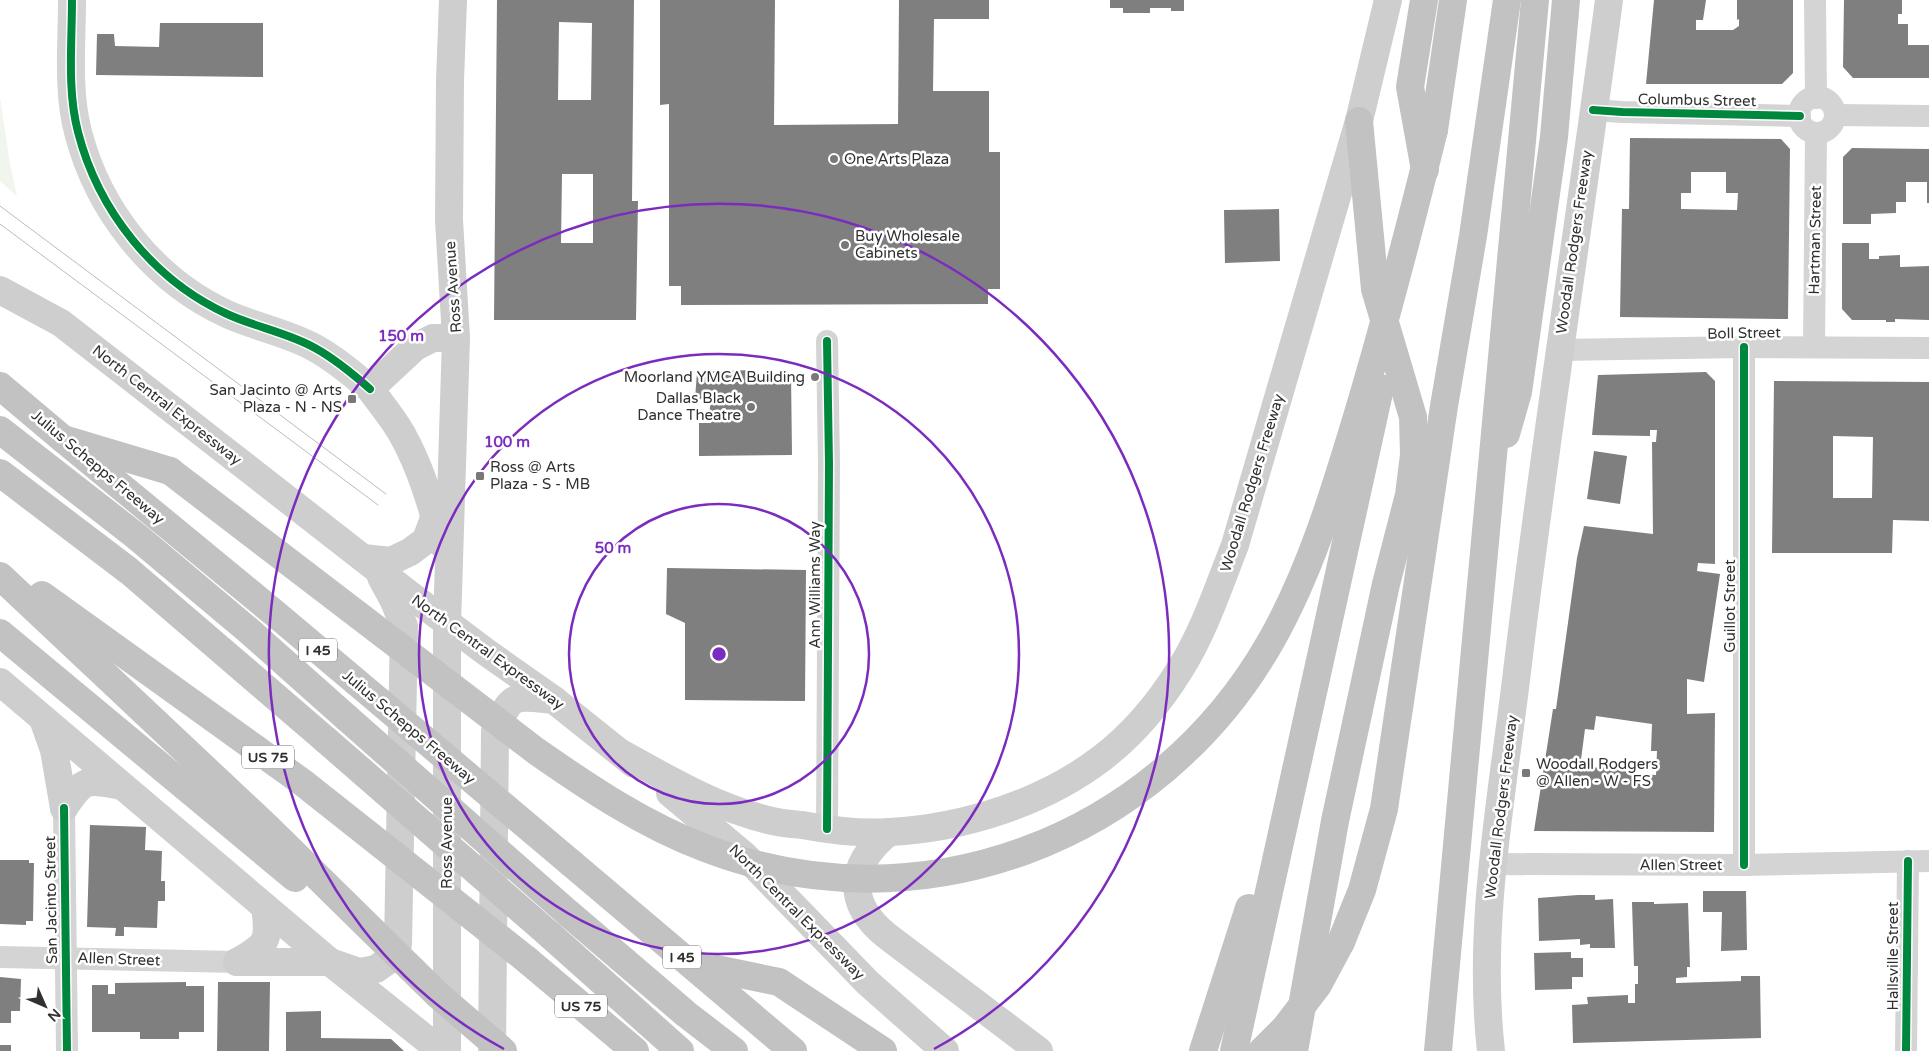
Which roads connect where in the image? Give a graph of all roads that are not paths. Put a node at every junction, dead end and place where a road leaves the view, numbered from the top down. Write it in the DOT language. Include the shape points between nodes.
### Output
graph roads {
  1 [pos="72,0"];
  2 [pos="453,0"];
  3 [pos="1388,0"];
  4 [pos="1405,0"];
  5 [pos="1424,0"];
  6 [pos="1453,0"];
  7 [pos="1507,0"];
  8 [pos="1535,0"];
  9 [pos="1566,0"];
  10 [pos="1815,0"];
  11 [pos="1604,8"];
  12 [pos="1377,53"];
  13 [pos="1816,98"];
  14 [pos="1593,110"];
  15 [pos="1835,115"];
  16 [pos="1800,116"];
  17 [pos="1929,116"];
  18 [pos="1359,121"];
  19 [pos="1434,130"];
  20 [pos="1816,133"];
  21 [pos="1424,170"];
  22 [pos="0,290"];
  23 [pos="456,338"];
  24 [pos="827,341"];
  25 [pos="1744,347"];
  26 [pos="1814,347"];
  27 [pos="1929,348"];
  28 [pos="1559,350"];
  29 [pos="0,386"];
  30 [pos="370,389"];
  31 [pos="0,430"];
  32 [pos="63,438"];
  33 [pos="0,473"];
  34 [pos="1490,493"];
  35 [pos="435,515"];
  36 [pos="369,563"];
  37 [pos="0,565"];
  38 [pos="450,574"];
  39 [pos="0,576"];
  40 [pos="448,624"];
  41 [pos="0,633"];
  42 [pos="6,690"];
  43 [pos="554,700"];
  44 [pos="43,719"];
  45 [pos="620,753"];
  46 [pos="121,786"];
  47 [pos="64,808"];
  48 [pos="1284,823"];
  49 [pos="827,829"];
  50 [pos="889,832"];
  51 [pos="1919,861"];
  52 [pos="1493,864"];
  53 [pos="1744,865"];
  54 [pos="264,907"];
  55 [pos="0,957"];
  56 [pos="67,957"];
  57 [pos="237,962"];
  58 [pos="330,962"];
  59 [pos="690,964"];
  60 [pos="438,995"];
  61 [pos="67,1051"];
  62 [pos="441,1051"];
  63 [pos="447,1051"];
  64 [pos="492,1051"];
  65 [pos="504,1051"];
  66 [pos="635,1051"];
  67 [pos="680,1051"];
  68 [pos="734,1051"];
  69 [pos="793,1051"];
  70 [pos="883,1051"];
  71 [pos="946,1051"];
  72 [pos="1039,1051"];
  73 [pos="1203,1051"];
  74 [pos="1234,1051"];
  75 [pos="1262,1051"];
  76 [pos="1294,1051"];
  77 [pos="1438,1051"];
  78 [pos="1491,1051"];
  79 [pos="1906,1051"];
  1 -- 30 [label="street" via="71,83 78,131 90,172 106,205 138,247 179,287 226,314 314,348"];
  2 -- 23 [label="main road, Ross Avenue" via="449,220"];
  3 -- 12 [label="main road, Woodall Rodgers Freeway"];
  4 -- 12 [label="main road"];
  5 -- 21 [label="highway" via="1410,87"];
  6 -- 19 [label="highway"];
  7 -- 75 [label="highway, bridge" via="1384,808 1362,890 1341,942 1318,985 1285,1028"];
  8 -- 34 [label="highway"];
  9 -- 34 [label="highway" via="1554,137 1518,392"];
  10 -- 13 [label="street"];
  11 -- 14 [label="main road, Woodall Rodgers Freeway"];
  12 -- 18 [label="main road, Woodall Rodgers Freeway"];
  13 -- 15 [label="street" via="1832,104"];
  13 -- 16 [label="street" via="1802,105"];
  14 -- 16 [label="street, Columbus Street"];
  14 -- 28 [label="main road, Woodall Rodgers Freeway"];
  15 -- 17 [label="street"];
  15 -- 20 [label="street" via="1829,128"];
  16 -- 20 [label="street" via="1805,128"];
  18 -- 50 [label="main road, Woodall Rodgers Freeway" via="1235,545 1209,612 1179,671 1142,720 1103,758 1062,784 1016,805 974,819"];
  18 -- 76 [label="highway, bridge" via="1375,289 1413,416 1414,455 1409,496 1386,584 1335,821"];
  19 -- 21 [label="highway, bridge"];
  19 -- 48 [label="highway, bridge"];
  20 -- 26 [label="street, Hartman Street"];
  21 -- 32 [label="highway, bridge" via="1366,388 1324,521 1293,598 1243,685 1212,724 1182,754 1111,810 1037,847 949,872 871,878 828,877 746,862 667,832 629,812 536,751 170,472"];
  22 -- 36 [label="main road, North Central Expressway" via="61,322"];
  23 -- 30 [label="main road" via="433,338 415,347"];
  23 -- 38 [label="main road, Ross Avenue"];
  24 -- 49 [label="street, Ann Williams Way"];
  25 -- 26 [label="street, Boll Street"];
  25 -- 28 [label="street, Boll Street"];
  25 -- 53 [label="street, Guillot Street"];
  26 -- 27 [label="street, Boll Street"];
  28 -- 52 [label="main road, Woodall Rodgers Freeway"];
  29 -- 32 [label="highway, Julius Schepps Freeway / I 45"];
  30 -- 35 [label="main road, Ross Avenue" via="401,432 417,464"];
  31 -- 68 [label="highway, bridge" via="136,536 248,630 568,912"];
  32 -- 59 [label="highway, Julius Schepps Freeway / I 45, bridge"];
  33 -- 67 [label="highway, bridge" via="129,570"];
  34 -- 77 [label="highway"];
  35 -- 36 [label="main road" via="426,540 410,552 391,561"];
  35 -- 38 [label="main road, Ross Avenue"];
  36 -- 40 [label="main road, North Central Expressway"];
  36 -- 58 [label="main road" via="394,601 404,626 398,944 390,959 376,968 359,972"];
  37 -- 66 [label="highway, US 75, bridge" via="302,782 527,960"];
  38 -- 40 [label="main road, Ross Avenue"];
  39 -- 60 [label="highway, bridge" via="268,828"];
  40 -- 43 [label="main road, North Central Expressway"];
  40 -- 63 [label="main road, Ross Avenue"];
  41 -- 60 [label="highway, bridge"];
  42 -- 44 [label="main road"];
  43 -- 45 [label="main road, North Central Expressway"];
  43 -- 64 [label="main road" via="523,697 513,700 506,706 495,731"];
  44 -- 46 [label="main road"];
  44 -- 47 [label="main road" via="54,750"];
  45 -- 49 [label="main road, Woodall Rodgers Freeway" via="723,806 768,820"];
  45 -- 71 [label="main road, North Central Expressway" via="745,856 868,983"];
  46 -- 47 [label="main road" via="96,781 88,783 78,788"];
  46 -- 54 [label="main road"];
  47 -- 56 [label="street, San Jacinto Street"];
  48 -- 73 [label="highway" via="1262,869"];
  48 -- 74 [label="highway"];
  49 -- 50 [label="main road, Woodall Rodgers Freeway"];
  50 -- 72 [label="main road" via="874,844 858,876 857,895 866,915 881,931"];
  51 -- 53 [label="street, Allen Street"];
  51 -- 79 [label="street, Hallsville Street"];
  52 -- 53 [label="street, Allen Street"];
  52 -- 78 [label="main road, Woodall Rodgers Freeway" via="1486,964"];
  54 -- 57 [label="main road" via="268,930 264,944"];
  54 -- 58 [label="main road"];
  55 -- 56 [label="street, Allen Street"];
  56 -- 57 [label="street, Allen Street"];
  56 -- 61 [label="street, San Jacinto Street"];
  57 -- 58 [label="main road"];
  58 -- 62 [label="main road"];
  59 -- 69 [label="highway, Julius Schepps Freeway / I 45"];
  59 -- 70 [label="highway" via="779,982"];
  60 -- 65 [label="highway, bridge"];
}
